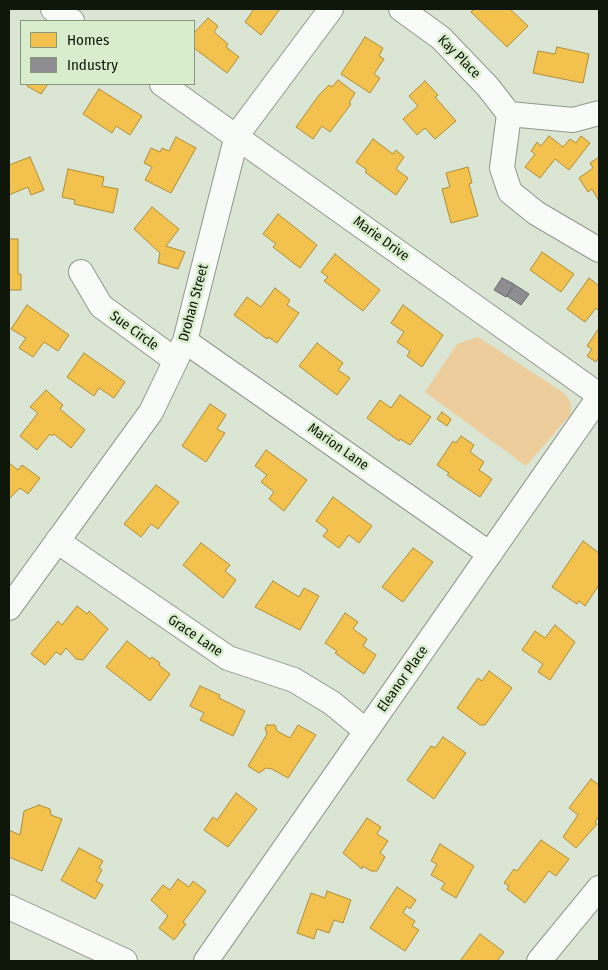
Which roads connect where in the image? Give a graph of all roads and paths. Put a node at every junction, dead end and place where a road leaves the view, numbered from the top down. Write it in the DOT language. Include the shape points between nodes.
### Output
graph roads {
  1 [pos="53,9"];
  2 [pos="330,9"];
  3 [pos="401,9"];
  4 [pos="70,20"];
  5 [pos="163,85"];
  6 [pos="599,113"];
  7 [pos="509,114"];
  8 [pos="236,136"];
  9 [pos="599,250"];
  10 [pos="82,272"];
  11 [pos="180,351"];
  12 [pos="599,396"];
  13 [pos="57,541"];
  14 [pos="490,554"];
  15 [pos="9,608"];
  16 [pos="366,731"];
  17 [pos="599,888"];
  18 [pos="9,907"];
  19 [pos="125,961"];
  20 [pos="206,961"];
  21 [pos="539,961"];
  1 -- 4 [label="street"];
  2 -- 8 [label="street, Drohan Street"];
  3 -- 7 [label="street, Kay Place" via="440,38 488,87"];
  5 -- 8 [label="street, Marie Drive"];
  6 -- 7 [label="street" via="573,120"];
  7 -- 9 [label="street" via="502,168 510,192 536,212"];
  8 -- 11 [label="street, Drohan Street"];
  8 -- 12 [label="street, Marie Drive"];
  10 -- 11 [label="street, Sue Circle" via="100,306"];
  11 -- 13 [label="street, Drohan Street" via="151,412"];
  11 -- 14 [label="street, Marion Lane"];
  12 -- 14 [label="street, Eleanor Place"];
  13 -- 15 [label="street, Drohan Street"];
  13 -- 16 [label="street, Grace Lane" via="228,658 294,680 332,703"];
  14 -- 16 [label="street, Eleanor Place"];
  16 -- 20 [label="street, Eleanor Place"];
  17 -- 21 [label="street"];
  18 -- 19 [label="street"];
}
